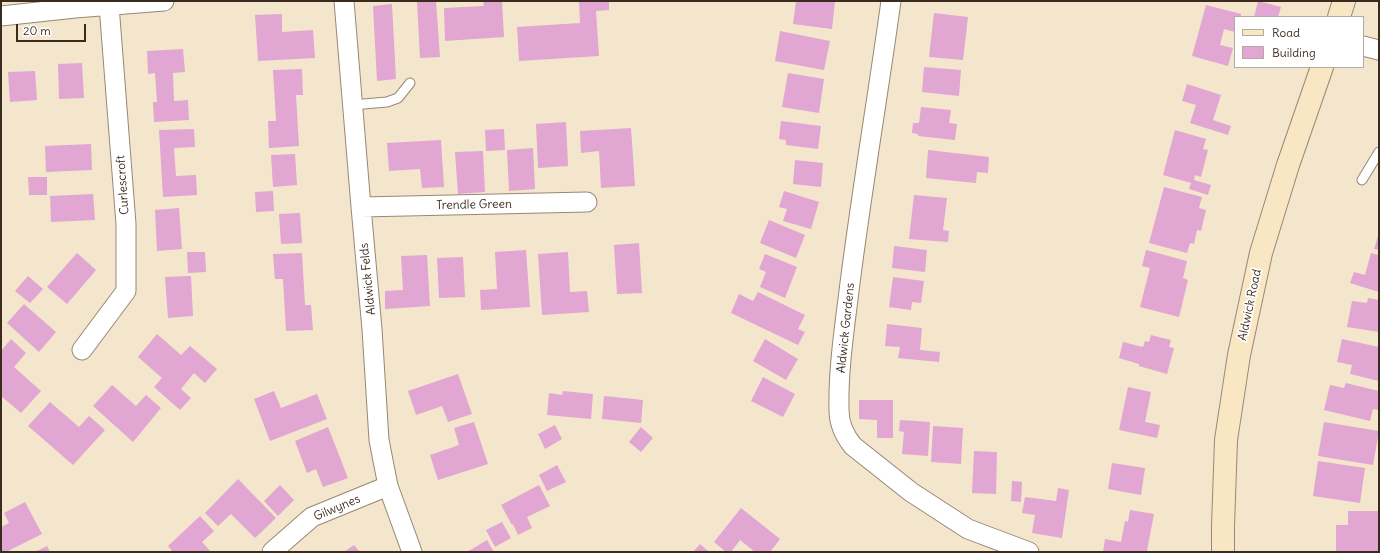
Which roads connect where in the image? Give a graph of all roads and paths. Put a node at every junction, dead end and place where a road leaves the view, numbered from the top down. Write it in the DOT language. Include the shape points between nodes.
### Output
graph roads {
  1 [pos="164,1"];
  2 [pos="344,1"];
  3 [pos="891,1"];
  4 [pos="1344,1"];
  5 [pos="109,5"];
  6 [pos="1,16"];
  7 [pos="1339,16"];
  8 [pos="1364,46"];
  9 [pos="1379,50"];
  10 [pos="1322,68"];
  11 [pos="410,83"];
  12 [pos="352,106"];
  13 [pos="1379,152"];
  14 [pos="1362,180"];
  15 [pos="587,202"];
  16 [pos="361,208"];
  17 [pos="82,350"];
  18 [pos="388,486"];
  19 [pos="272,552"];
  20 [pos="412,552"];
  21 [pos="1029,552"];
  22 [pos="1223,552"];
  1 -- 5 [label="street"];
  2 -- 12 [label="street, Aldwick Felds"];
  3 -- 21 [label="street, Aldwick Gardens" via="859,208 841,360 839,411 842,428 845,437 853,446 924,500 968,529"];
  4 -- 7 [label="main road"];
  5 -- 6 [label="street"];
  5 -- 17 [label="street, Curlescroft" via="126,224 126,291"];
  8 -- 9 [label="street"];
  10 -- 22 [label="main road, Aldwick Road" via="1288,165 1262,254 1240,355 1226,440"];
  11 -- 12 [label="lane" via="398,98 387,102"];
  12 -- 16 [label="street, Aldwick Felds"];
  13 -- 14 [label="lane"];
  15 -- 16 [label="street, Trendle Green"];
  16 -- 18 [label="street, Aldwick Felds" via="379,440"];
  18 -- 19 [label="street, Gilwynes" via="312,517"];
  18 -- 20 [label="street, Aldwick Felds"];
}
